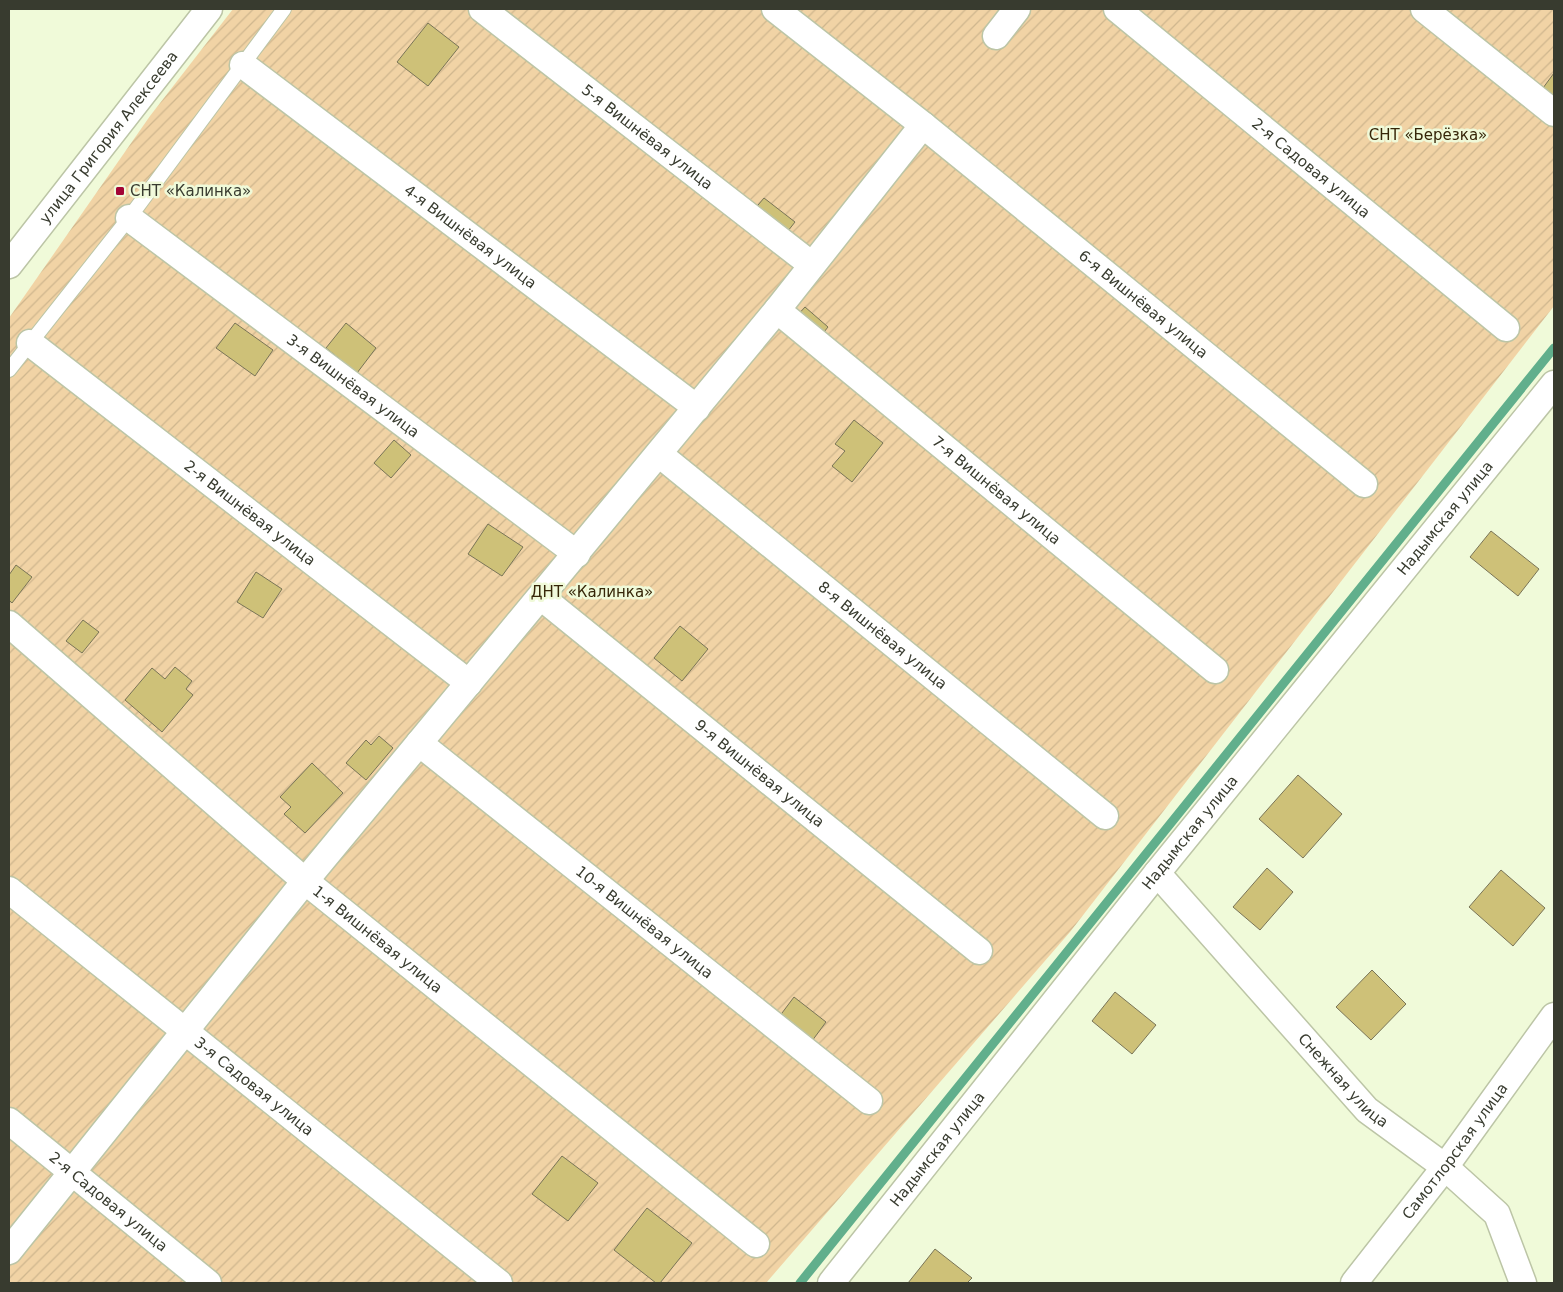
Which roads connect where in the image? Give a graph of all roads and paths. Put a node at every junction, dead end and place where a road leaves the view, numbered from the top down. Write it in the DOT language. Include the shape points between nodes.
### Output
graph roads {
  1 [pos="209,9"];
  2 [pos="284,9"];
  3 [pos="482,9"];
  4 [pos="775,9"];
  5 [pos="1017,9"];
  6 [pos="1117,9"];
  7 [pos="1424,9"];
  8 [pos="996,36"];
  9 [pos="243,66"];
  10 [pos="1554,113"];
  11 [pos="923,125"];
  12 [pos="129,218"];
  13 [pos="9,265"];
  14 [pos="812,266"];
  15 [pos="777,310"];
  16 [pos="1506,328"];
  17 [pos="30,343"];
  18 [pos="9,370"];
  19 [pos="1554,384"];
  20 [pos="697,408"];
  21 [pos="660,454"];
  22 [pos="1364,484"];
  23 [pos="577,554"];
  24 [pos="541,597"];
  25 [pos="9,624"];
  26 [pos="1215,670"];
  27 [pos="469,683"];
  28 [pos="419,744"];
  29 [pos="1104,816"];
  30 [pos="1157,873"];
  31 [pos="306,880"];
  32 [pos="9,890"];
  33 [pos="979,951"];
  34 [pos="1554,1016"];
  35 [pos="185,1031"];
  36 [pos="869,1101"];
  37 [pos="9,1121"];
  38 [pos="1445,1166"];
  39 [pos="72,1172"];
  40 [pos="756,1244"];
  41 [pos="9,1251"];
  42 [pos="208,1283"];
  43 [pos="499,1283"];
  44 [pos="830,1283"];
  45 [pos="1354,1283"];
  46 [pos="1523,1283"];
  1 -- 13 [label="street, улица Григория Алексеева"];
  2 -- 9 [label="lane"];
  3 -- 14 [label="street, 5-я Вишнёвая улица"];
  4 -- 11 [label="street, 6-я Вишнёвая улица"];
  5 -- 8 [label="street"];
  6 -- 16 [label="street, 2-я Садовая улица"];
  7 -- 10 [label="street"];
  9 -- 12 [label="lane"];
  9 -- 20 [label="street, 4-я Вишнёвая улица"];
  11 -- 14 [label="street"];
  11 -- 22 [label="street, 6-я Вишнёвая улица"];
  12 -- 17 [label="lane"];
  12 -- 23 [label="street, 3-я Вишнёвая улица"];
  14 -- 15 [label="street"];
  15 -- 20 [label="street"];
  15 -- 26 [label="street, 7-я Вишнёвая улица"];
  17 -- 18 [label="lane"];
  17 -- 27 [label="street, 2-я Вишнёвая улица"];
  19 -- 30 [label="street, Надымская улица"];
  20 -- 21 [label="street"];
  21 -- 23 [label="street"];
  21 -- 29 [label="street, 8-я Вишнёвая улица"];
  23 -- 24 [label="street"];
  24 -- 27 [label="street"];
  24 -- 33 [label="street, 9-я Вишнёвая улица"];
  25 -- 31 [label="street, 1-я Вишнёвая улица"];
  27 -- 28 [label="street"];
  28 -- 31 [label="street"];
  28 -- 36 [label="street, 10-я Вишнёвая улица"];
  30 -- 38 [label="street, Снежная улица" via="1367,1110"];
  30 -- 44 [label="street, Надымская улица"];
  31 -- 35 [label="street"];
  31 -- 40 [label="street, 1-я Вишнёвая улица"];
  32 -- 35 [label="street, 3-я Садовая улица"];
  34 -- 38 [label="street, Самотлорская улица"];
  35 -- 39 [label="street"];
  35 -- 43 [label="street, 3-я Садовая улица"];
  37 -- 39 [label="street, 2-я Садовая улица"];
  38 -- 45 [label="street, Самотлорская улица"];
  38 -- 46 [label="street, Снежная улица" via="1497,1214"];
  39 -- 41 [label="street"];
  39 -- 42 [label="street, 2-я Садовая улица"];
}
